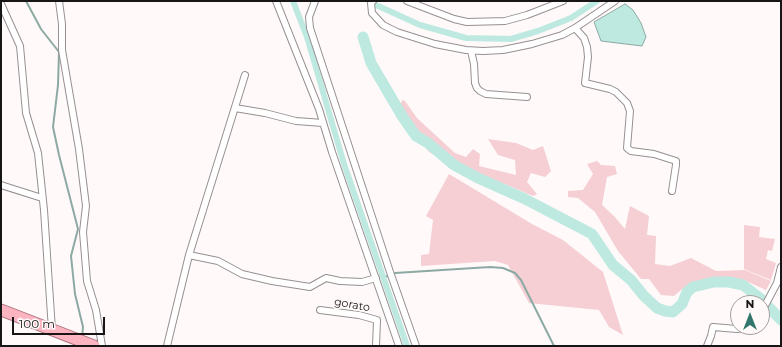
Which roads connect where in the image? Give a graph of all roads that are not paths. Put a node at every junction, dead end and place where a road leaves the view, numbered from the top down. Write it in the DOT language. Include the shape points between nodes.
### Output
graph roads {
  1 [pos="60,1"];
  2 [pos="276,1"];
  3 [pos="315,1"];
  4 [pos="373,1"];
  5 [pos="407,1"];
  6 [pos="563,1"];
  7 [pos="614,1"];
  8 [pos="1,4"];
  9 [pos="575,28"];
  10 [pos="471,50"];
  11 [pos="245,75"];
  12 [pos="527,97"];
  13 [pos="235,108"];
  14 [pos="323,123"];
  15 [pos="1,185"];
  16 [pos="672,191"];
  17 [pos="42,198"];
  18 [pos="189,255"];
  19 [pos="781,267"];
  20 [pos="376,278"];
  21 [pos="776,284"];
  22 [pos="781,289"];
  23 [pos="770,296"];
  24 [pos="1,310"];
  25 [pos="320,310"];
  26 [pos="730,328"];
  27 [pos="57,331"];
  28 [pos="94,346"];
  29 [pos="102,346"];
  30 [pos="167,346"];
  31 [pos="376,346"];
  32 [pos="399,346"];
  33 [pos="416,346"];
  34 [pos="707,346"];
  1 -- 29 [label="street" via="62,50 86,206 83,232 88,280"];
  2 -- 14 [label="street"];
  3 -- 33 [label="street" via="309,17 310,28"];
  4 -- 10 [label="street" via="372,13 383,25 423,41"];
  5 -- 6 [label="street" via="467,22 505,21 527,16"];
  7 -- 9 [label="street"];
  8 -- 17 [label="street" via="20,46 26,113 38,153"];
  9 -- 10 [label="street" via="562,35 532,44 503,50"];
  9 -- 16 [label="street" via="584,38 587,47 585,83 610,88 627,103 630,111 628,148 631,151 654,154 676,161"];
  10 -- 12 [label="street" via="476,88 480,92"];
  11 -- 13 [label="street"];
  13 -- 14 [label="street" via="296,121"];
  13 -- 18 [label="street"];
  14 -- 20 [label="street"];
  15 -- 17 [label="street"];
  17 -- 27 [label="street"];
  18 -- 20 [label="street" via="218,261 242,274 310,287 326,278 362,282"];
  18 -- 30 [label="street"];
  19 -- 21 [label="street"];
  20 -- 32 [label="street"];
  21 -- 22 [label="street"];
  21 -- 23 [label="street"];
  24 -- 27 [label="highway"];
  25 -- 31 [label="street, gorato" via="377,320"];
  26 -- 34 [label="street" via="713,327"];
  27 -- 28 [label="highway"];
}
